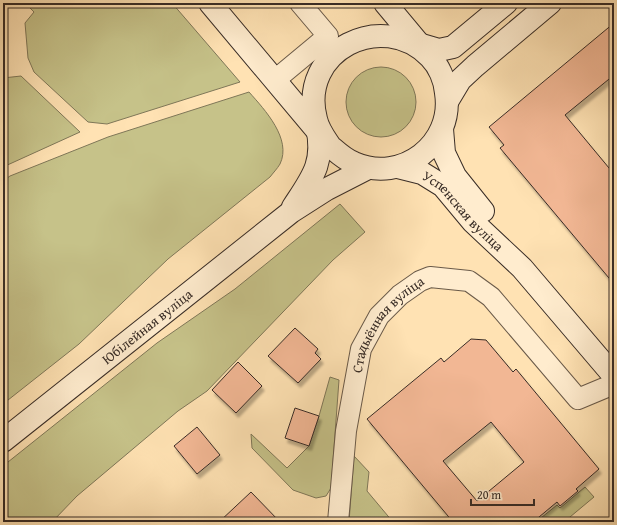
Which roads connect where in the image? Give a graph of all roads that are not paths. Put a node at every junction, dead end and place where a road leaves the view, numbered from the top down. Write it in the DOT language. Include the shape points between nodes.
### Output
graph roads {
  1 [pos="210,3"];
  2 [pos="300,3"];
  3 [pos="385,3"];
  4 [pos="506,3"];
  5 [pos="550,3"];
  6 [pos="420,48"];
  7 [pos="275,80"];
  8 [pos="448,100"];
  9 [pos="442,129"];
  10 [pos="321,132"];
  11 [pos="398,167"];
  12 [pos="368,168"];
  13 [pos="291,212"];
  14 [pos="522,268"];
  15 [pos="614,376"];
  16 [pos="614,384"];
  17 [pos="3,441"];
  18 [pos="338,522"];
  1 -- 7 [label="main road"];
  2 -- 7 [label="street" via="328,36"];
  3 -- 6 [label="main road"];
  4 -- 6 [label="main road" via="454,47 439,50"];
  5 -- 8 [label="main road" via="460,80"];
  6 -- 8 [label="main road" via="440,71"];
  6 -- 10 [label="main road" via="393,36 378,35 349,42 337,51 326,62 314,89 313,104"];
  7 -- 10 [label="main road"];
  8 -- 9 [label="main road"];
  9 -- 11 [label="main road" via="425,154"];
  9 -- 14 [label="main road, Успенская вуліца" via="444,153 455,176"];
  10 -- 12 [label="main road" via="341,156"];
  10 -- 13 [label="main road, Юбілейная вуліца" via="320,153 314,174"];
  11 -- 12 [label="main road"];
  11 -- 14 [label="main road, Успенская вуліца" via="422,173 443,186 473,222"];
  12 -- 13 [label="main road, Юбілейная вуліца" via="327,189"];
  13 -- 17 [label="main road, Юбілейная вуліца"];
  14 -- 15 [label="main road, Успенская вуліца"];
  16 -- 18 [label="street, Стадыённая вуліца" via="578,398 491,297 469,281 430,277 420,281 400,295 379,316 361,349 346,431"];
}
